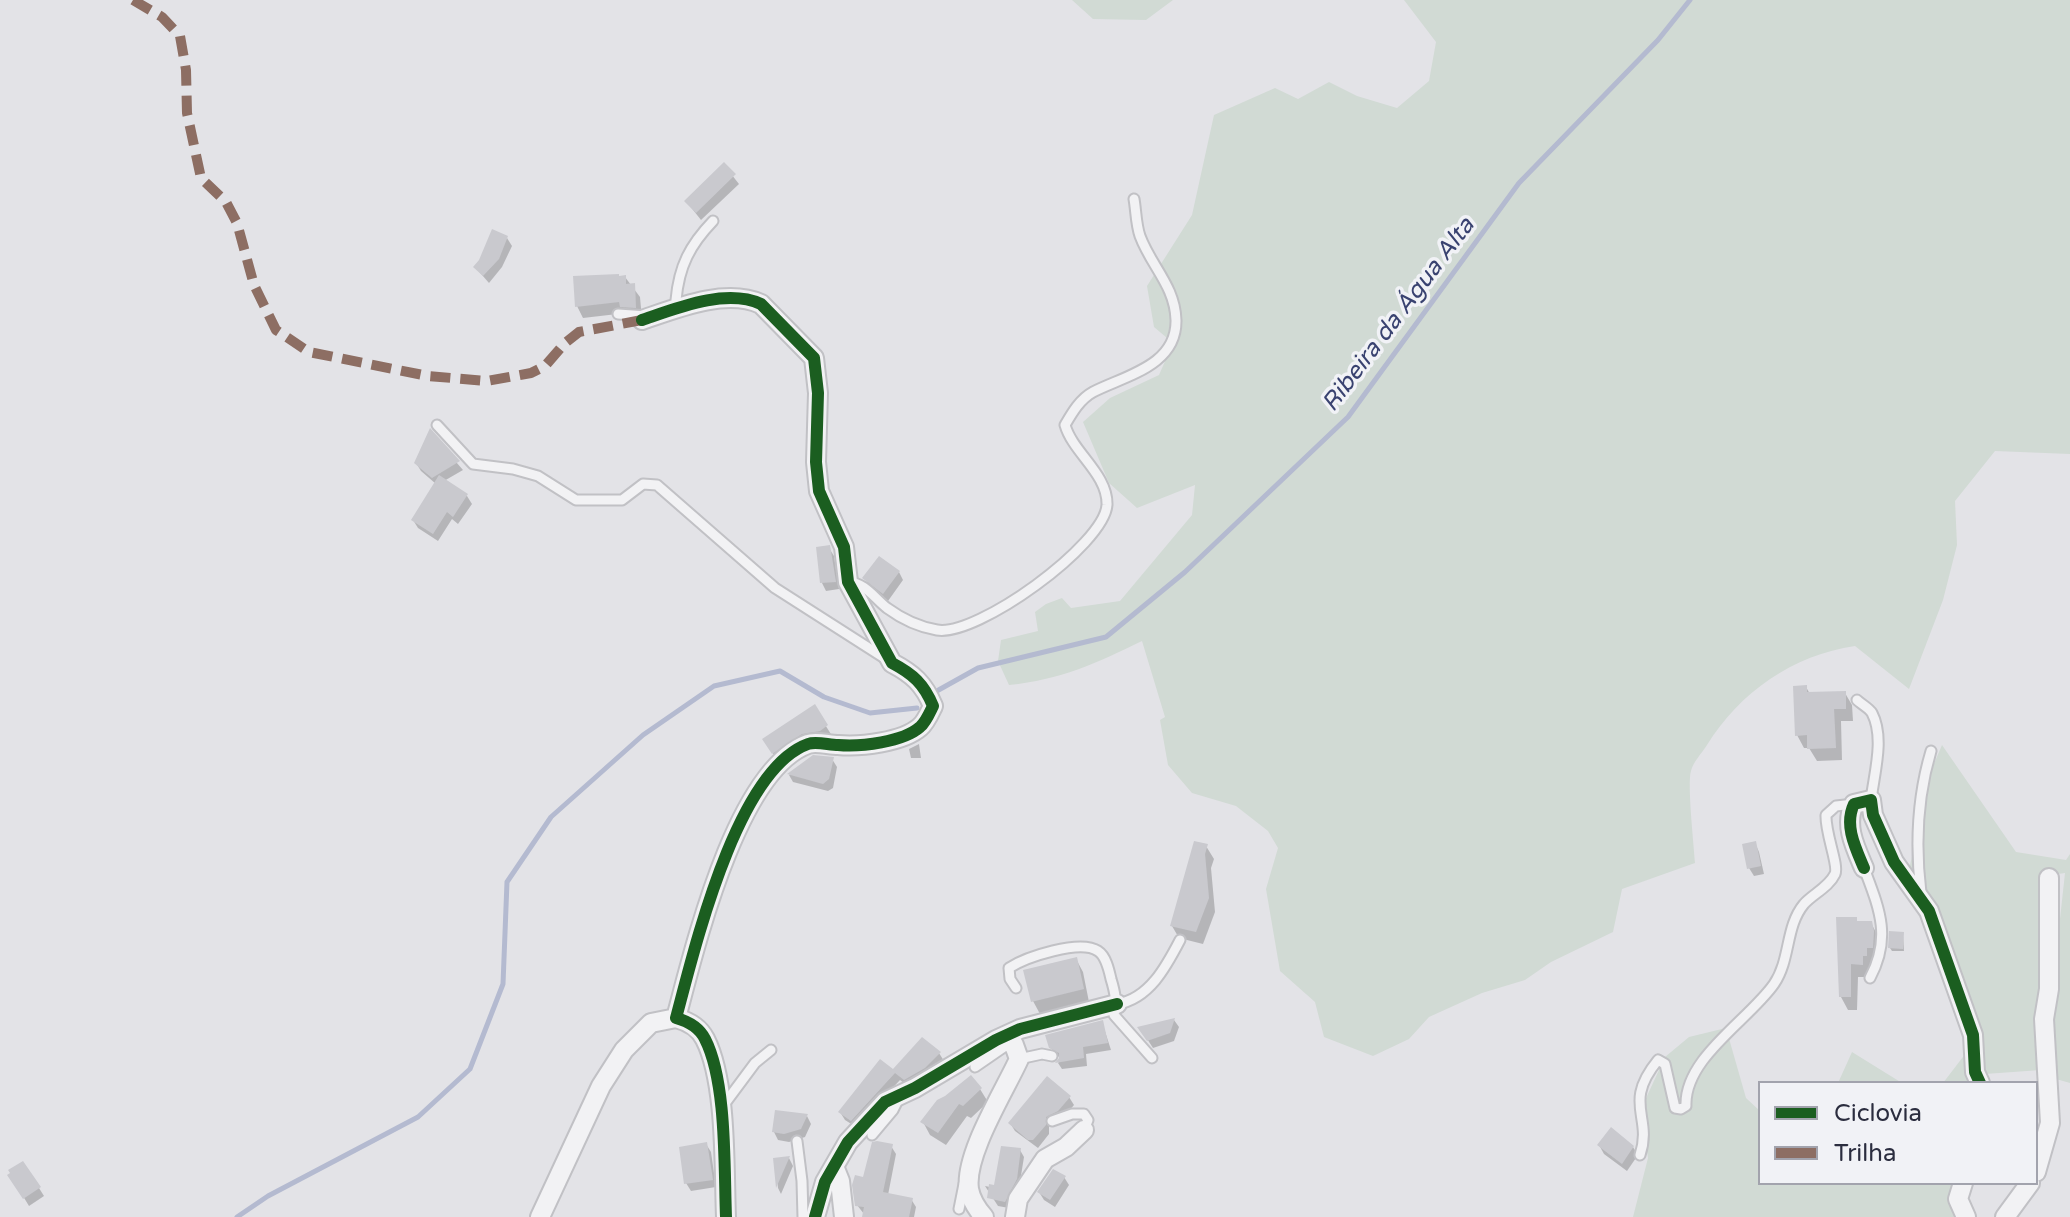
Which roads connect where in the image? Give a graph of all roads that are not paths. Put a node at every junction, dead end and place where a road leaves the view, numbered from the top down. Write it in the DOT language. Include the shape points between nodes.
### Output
graph roads {
  1 [pos="1134,199"];
  2 [pos="713,221"];
  3 [pos="682,308"];
  4 [pos="618,314"];
  5 [pos="648,318"];
  6 [pos="437,425"];
  7 [pos="848,582"];
  8 [pos="892,663"];
  9 [pos="1857,700"];
  10 [pos="1931,751"];
  11 [pos="1863,802"];
  12 [pos="1864,868"];
  13 [pos="2049,878"];
  14 [pos="1922,900"];
  15 [pos="1180,940"];
  16 [pos="1870,978"];
  17 [pos="1016,988"];
  18 [pos="1117,1004"];
  19 [pos="676,1018"];
  20 [pos="1014,1046"];
  21 [pos="771,1050"];
  22 [pos="1052,1056"];
  23 [pos="1152,1058"];
  24 [pos="975,1067"];
  25 [pos="1979,1081"];
  26 [pos="900,1095"];
  27 [pos="721,1108"];
  28 [pos="1052,1121"];
  29 [pos="1084,1130"];
  30 [pos="872,1135"];
  31 [pos="797,1141"];
  32 [pos="1640,1155"];
  33 [pos="2038,1165"];
  34 [pos="834,1166"];
  35 [pos="969,1169"];
  36 [pos="1962,1185"];
  37 [pos="2029,1185"];
  38 [pos="959,1209"];
  39 [pos="540,1217"];
  40 [pos="726,1217"];
  41 [pos="803,1217"];
  42 [pos="815,1217"];
  43 [pos="844,1217"];
  44 [pos="984,1217"];
  45 [pos="1015,1217"];
  46 [pos="1966,1217"];
  47 [pos="2005,1217"];
  1 -- 7 [label="lane" via="1140,235 1169,288 1176,321 1173,342 1155,362 1091,393 1065,425 1068,438 1104,489 1107,507 1090,535 1020,597 982,619 941,631 914,625 859,582"];
  2 -- 3 [label="lane" via="683,261 676,300"];
  3 -- 5 [label="street"];
  3 -- 7 [label="street" via="724,298 751,299 814,358 819,491 844,547"];
  4 -- 5 [label="lane"];
  6 -- 8 [label="lane" via="473,464 538,476 576,500 622,500 643,484 657,485 775,588"];
  7 -- 8 [label="street"];
  8 -- 19 [label="street" via="925,687 933,706 920,727 884,743 809,743 782,761 735,834 704,909"];
  9 -- 11 [label="lane" via="1871,712 1877,745"];
  10 -- 14 [label="lane" via="1916,838"];
  11 -- 12 [label="street" via="1849,815"];
  11 -- 14 [label="street" via="1894,862"];
  11 -- 32 [label="lane" via="1836,806 1826,815 1835,874 1792,925 1785,964 1774,984 1695,1073 1686,1106 1675,1108 1665,1064 1658,1060 1647,1074 1640,1093 1645,1140"];
  12 -- 16 [label="lane" via="1883,936"];
  13 -- 33 [label="street" via="2044,1019 2050,1123"];
  14 -- 25 [label="street" via="1973,1035"];
  15 -- 18 [label="lane" via="1148,988 1130,1002"];
  17 -- 18 [label="lane" via="1009,968 1022,960 1070,949 1097,950"];
  18 -- 20 [label="street" via="1020,1029"];
  18 -- 23 [label="lane" via="1114,1015"];
  19 -- 27 [label="street" via="704,1036"];
  19 -- 39 [label="street" via="651,1023 624,1050 601,1086"];
  20 -- 22 [label="lane"];
  20 -- 24 [label="lane"];
  20 -- 26 [label="street"];
  20 -- 35 [label="street"];
  21 -- 27 [label="lane"];
  26 -- 30 [label="lane"];
  26 -- 34 [label="street" via="867,1119"];
  27 -- 40 [label="street"];
  28 -- 29 [label="lane" via="1084,1114"];
  29 -- 45 [label="street" via="1045,1159 1018,1199"];
  31 -- 41 [label="lane"];
  34 -- 42 [label="street"];
  34 -- 43 [label="street"];
  35 -- 38 [label="lane"];
  35 -- 44 [label="street" via="969,1189"];
  36 -- 46 [label="street" via="1958,1199"];
  37 -- 47 [label="street"];
}
